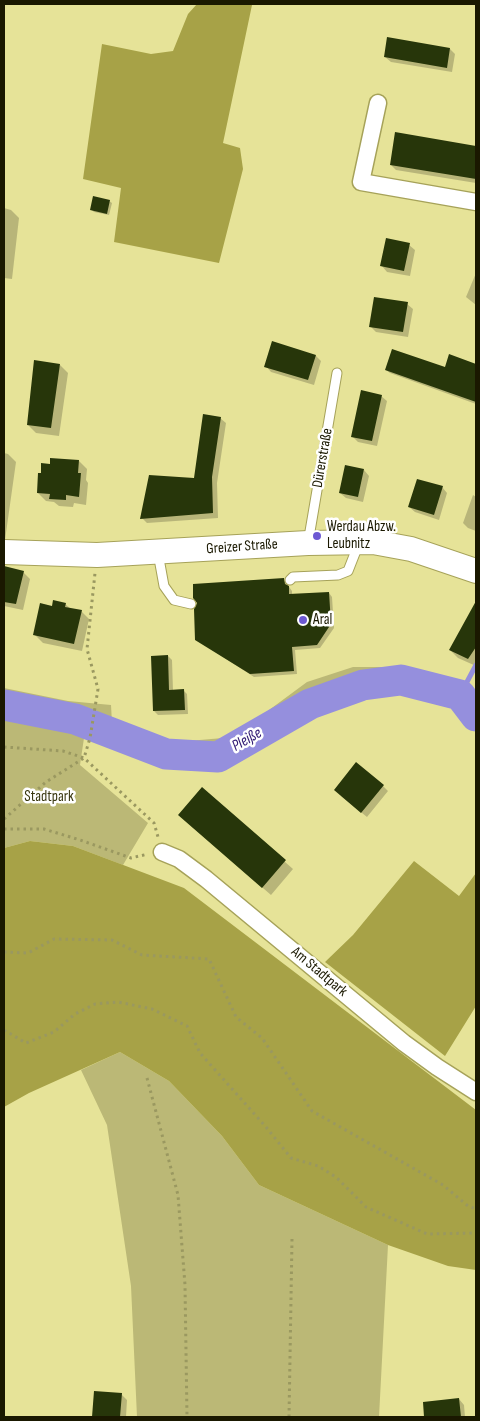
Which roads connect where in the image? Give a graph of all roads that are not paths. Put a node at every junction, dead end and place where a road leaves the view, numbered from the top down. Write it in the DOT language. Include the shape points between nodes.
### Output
graph roads {
  1 [pos="378,103"];
  2 [pos="476,202"];
  3 [pos="338,373"];
  4 [pos="359,542"];
  5 [pos="308,543"];
  6 [pos="4,552"];
  7 [pos="158,553"];
  8 [pos="476,571"];
  9 [pos="290,580"];
  10 [pos="191,604"];
  11 [pos="162,852"];
  12 [pos="476,1092"];
  1 -- 2 [label="street" via="361,182"];
  3 -- 5 [label="lane, Dürerstraße"];
  4 -- 5 [label="street, Greizer Straße"];
  4 -- 8 [label="street, Greizer Straße" via="411,550"];
  4 -- 9 [label="lane" via="348,571 338,575 293,577"];
  5 -- 7 [label="street, Greizer Straße"];
  6 -- 7 [label="street, Greizer Straße"];
  7 -- 10 [label="lane" via="164,586 174,600"];
  11 -- 12 [label="street, Am Stadtpark" via="179,859 206,879 404,1043"];
}
